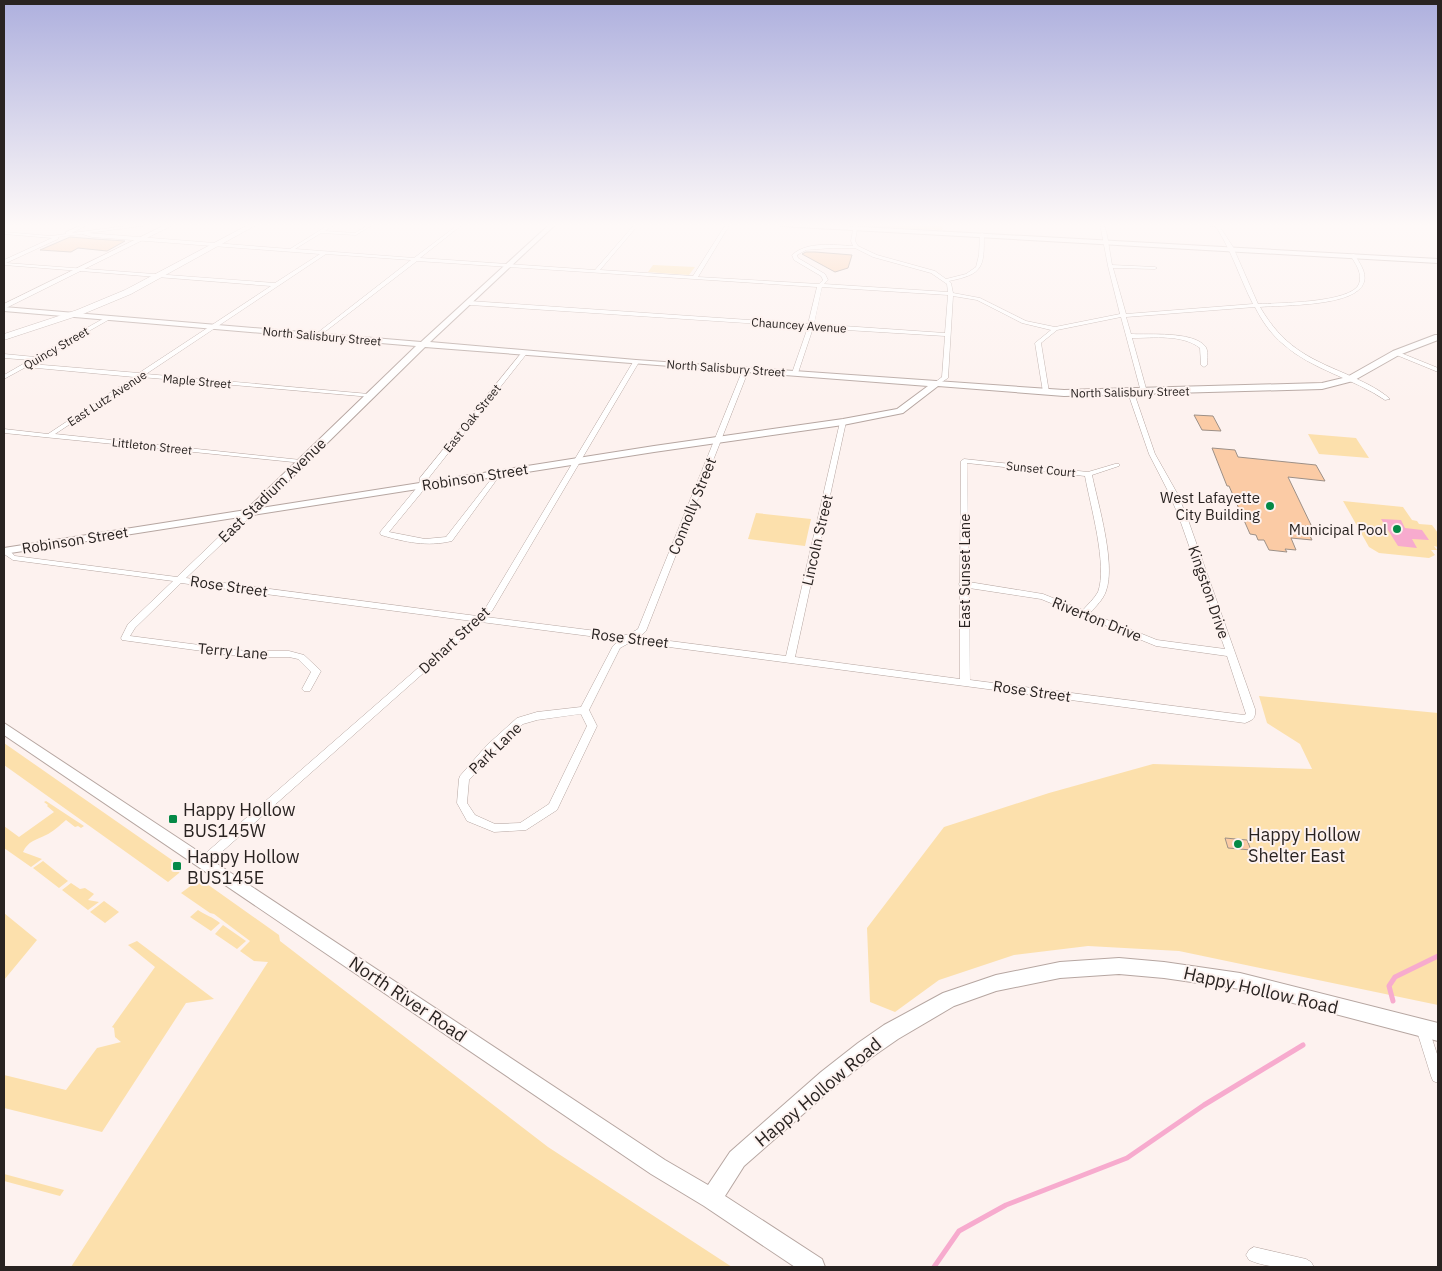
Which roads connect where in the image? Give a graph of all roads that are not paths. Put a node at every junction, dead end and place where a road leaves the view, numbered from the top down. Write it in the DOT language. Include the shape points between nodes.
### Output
graph roads {
  1 [pos="52,283"];
  2 [pos="145,283"];
  3 [pos="254,283"];
  4 [pos="279,283"];
  5 [pos="385,283"];
  6 [pos="490,283"];
  7 [pos="783,283"];
  8 [pos="823,283"];
  9 [pos="949,283"];
  10 [pos="1115,283"];
  11 [pos="1246,283"];
  12 [pos="1361,283"];
  13 [pos="276,285"];
  14 [pos="820,286"];
  15 [pos="951,294"];
  16 [pos="470,303"];
  17 [pos="1258,306"];
  18 [pos="4,307"];
  19 [pos="71,315"];
  20 [pos="1123,315"];
  21 [pos="108,318"];
  22 [pos="810,325"];
  23 [pos="214,327"];
  24 [pos="1055,329"];
  25 [pos="318,335"];
  26 [pos="949,335"];
  27 [pos="1128,336"];
  28 [pos="4,337"];
  29 [pos="1438,337"];
  30 [pos="424,344"];
  31 [pos="525,352"];
  32 [pos="1396,353"];
  33 [pos="4,356"];
  34 [pos="37,359"];
  35 [pos="636,362"];
  36 [pos="25,365"];
  37 [pos="1204,365"];
  38 [pos="746,369"];
  39 [pos="1438,370"];
  40 [pos="795,373"];
  41 [pos="140,376"];
  42 [pos="4,377"];
  43 [pos="1350,379"];
  44 [pos="938,383"];
  45 [pos="1046,392"];
  46 [pos="1144,392"];
  47 [pos="1131,393"];
  48 [pos="369,396"];
  49 [pos="1387,399"];
  50 [pos="843,422"];
  51 [pos="4,430"];
  52 [pos="50,435"];
  53 [pos="719,440"];
  54 [pos="964,461"];
  55 [pos="300,462"];
  56 [pos="576,462"];
  57 [pos="1117,464"];
  58 [pos="498,474"];
  59 [pos="1088,474"];
  60 [pos="423,485"];
  61 [pos="250,512"];
  62 [pos="4,551"];
  63 [pos="180,579"];
  64 [pos="963,584"];
  65 [pos="1085,613"];
  66 [pos="479,619"];
  67 [pos="125,638"];
  68 [pos="632,638"];
  69 [pos="1230,653"];
  70 [pos="790,659"];
  71 [pos="965,682"];
  72 [pos="307,689"];
  73 [pos="1250,709"];
  74 [pos="584,710"];
  75 [pos="4,728"];
  76 [pos="203,862"];
  77 [pos="1430,1030"];
  78 [pos="1438,1076"];
  79 [pos="711,1199"];
  80 [pos="1254,1255"];
  81 [pos="814,1267"];
  82 [pos="1306,1267"];
  1 -- 18 [label="main road"];
  2 -- 19 [label="main road"];
  3 -- 13 [label="street"];
  4 -- 13 [label="street"];
  5 -- 25 [label="street"];
  6 -- 16 [label="street, East Stadium Avenue"];
  7 -- 14 [label="street"];
  8 -- 14 [label="street"];
  9 -- 15 [label="street"];
  10 -- 20 [label="street"];
  11 -- 17 [label="street"];
  12 -- 17 [label="street" via="1350,295 1321,301"];
  13 -- 23 [label="street"];
  14 -- 15 [label="street"];
  14 -- 22 [label="street"];
  15 -- 24 [label="street" via="978,299 1024,322"];
  15 -- 26 [label="street"];
  16 -- 22 [label="street, Chauncey Avenue"];
  16 -- 30 [label="street, East Stadium Avenue"];
  17 -- 20 [label="street"];
  17 -- 43 [label="street" via="1266,324 1293,350"];
  18 -- 19 [label="street, North Salisbury Street"];
  19 -- 21 [label="street, North Salisbury Street"];
  19 -- 28 [label="main road"];
  20 -- 24 [label="street"];
  20 -- 27 [label="street"];
  21 -- 23 [label="street, North Salisbury Street"];
  21 -- 34 [label="street, Quincy Street"];
  22 -- 26 [label="street, Chauncey Avenue"];
  22 -- 40 [label="street"];
  23 -- 25 [label="street, North Salisbury Street"];
  23 -- 41 [label="street, East Lutz Avenue"];
  24 -- 45 [label="street" via="1038,343"];
  25 -- 30 [label="street, North Salisbury Street"];
  26 -- 44 [label="street" via="946,378"];
  27 -- 37 [label="street" via="1194,342 1202,346"];
  27 -- 46 [label="street"];
  29 -- 32 [label="street, North Salisbury Street"];
  30 -- 31 [label="street, North Salisbury Street"];
  30 -- 48 [label="street, East Stadium Avenue"];
  31 -- 35 [label="street, North Salisbury Street"];
  31 -- 60 [label="street, East Oak Street" via="423,480"];
  32 -- 39 [label="street"];
  32 -- 43 [label="street, North Salisbury Street"];
  33 -- 34 [label="street"];
  34 -- 36 [label="street, Quincy Street"];
  35 -- 38 [label="street, North Salisbury Street"];
  35 -- 56 [label="street, Dehart Street"];
  36 -- 41 [label="street, Maple Street"];
  36 -- 42 [label="street, Quincy Street"];
  38 -- 40 [label="street, North Salisbury Street"];
  38 -- 53 [label="street, Connolly Street"];
  40 -- 44 [label="street, North Salisbury Street"];
  41 -- 48 [label="street, Maple Street"];
  41 -- 52 [label="street, East Lutz Avenue"];
  43 -- 46 [label="street, North Salisbury Street" via="1311,388"];
  43 -- 49 [label="street"];
  44 -- 45 [label="street, North Salisbury Street"];
  44 -- 50 [label="street, Robinson Street" via="900,411"];
  45 -- 47 [label="street, North Salisbury Street"];
  46 -- 47 [label="street, North Salisbury Street"];
  47 -- 69 [label="street, Kingston Drive" via="1152,454 1183,517"];
  48 -- 55 [label="street, East Stadium Avenue"];
  50 -- 53 [label="street, Robinson Street"];
  50 -- 70 [label="street, Lincoln Street"];
  51 -- 52 [label="street, Littleton Street"];
  52 -- 55 [label="street, Littleton Street"];
  53 -- 56 [label="street, Robinson Street"];
  53 -- 68 [label="street, Connolly Street" via="642,631"];
  54 -- 59 [label="street, Sunset Court"];
  54 -- 64 [label="street, East Sunset Lane"];
  55 -- 61 [label="street, East Stadium Avenue"];
  56 -- 58 [label="street, Robinson Street"];
  56 -- 66 [label="street, Dehart Street" via="488,611"];
  57 -- 59 [label="street, Sunset Court"];
  58 -- 60 [label="street, Robinson Street"];
  58 -- 60 [label="street, East Oak Street" via="449,539 425,541 384,533"];
  59 -- 65 [label="street" via="1106,571 1100,598"];
  60 -- 61 [label="street, Robinson Street"];
  61 -- 62 [label="street, Robinson Street"];
  61 -- 63 [label="street, East Stadium Avenue"];
  62 -- 63 [label="street, Rose Street" via="13,558"];
  63 -- 66 [label="street, Rose Street"];
  63 -- 67 [label="street, East Stadium Avenue" via="132,626"];
  64 -- 65 [label="street, Riverton Drive" via="1029,593"];
  64 -- 71 [label="street, East Sunset Lane"];
  65 -- 69 [label="street, Riverton Drive" via="1156,643"];
  66 -- 68 [label="street, Rose Street"];
  66 -- 76 [label="street, Dehart Street"];
  67 -- 72 [label="street, Terry Lane" via="246,654 301,657 316,670"];
  68 -- 70 [label="street, Rose Street"];
  68 -- 74 [label="street" via="617,646"];
  69 -- 73 [label="street, Kingston Drive"];
  70 -- 71 [label="street, Rose Street"];
  71 -- 73 [label="street, Rose Street" via="1245,719 1251,716"];
  74 -- 74 [label="street, Park Lane" via="520,721 490,749 464,779 462,803 471,818 494,828 522,826 553,807 592,726"];
  75 -- 76 [label="street, North River Road"];
  76 -- 79 [label="street, North River Road"];
  77 -- 78 [label="street"];
  77 -- 79 [label="street, Happy Hollow Road" via="1240,981 1164,970 1118,966 1060,970 996,983 949,999 891,1032 828,1078 736,1160"];
  79 -- 81 [label="street, North River Road"];
  80 -- 82 [label="street"];
}
